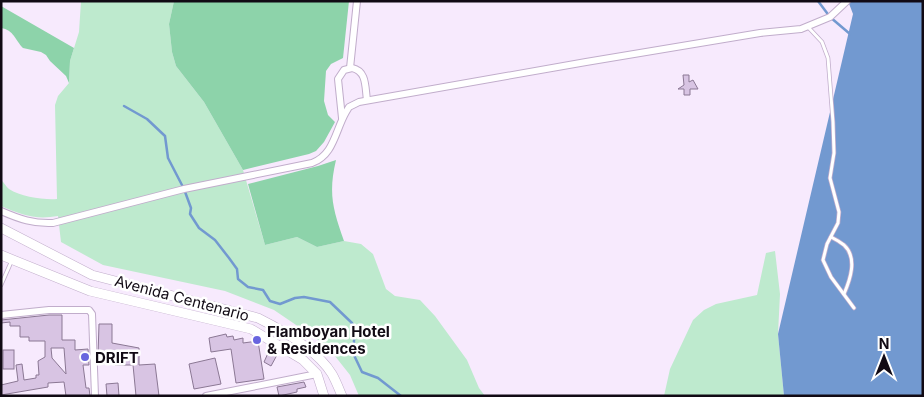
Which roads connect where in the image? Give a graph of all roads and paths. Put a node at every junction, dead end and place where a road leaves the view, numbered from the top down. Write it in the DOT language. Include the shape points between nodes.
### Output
graph roads {
  1 [pos="357,1"];
  2 [pos="847,1"];
  3 [pos="807,26"];
  4 [pos="350,68"];
  5 [pos="367,100"];
  6 [pos="342,118"];
  7 [pos="1,211"];
  8 [pos="1,228"];
  9 [pos="830,237"];
  10 [pos="1,255"];
  11 [pos="12,260"];
  12 [pos="1,285"];
  13 [pos="844,294"];
  14 [pos="854,308"];
  15 [pos="1,315"];
  16 [pos="317,374"];
  17 [pos="215,395"];
  18 [pos="95,396"];
  19 [pos="206,396"];
  20 [pos="324,396"];
  21 [pos="342,396"];
  1 -- 4 [label="street"];
  2 -- 3 [label="street" via="830,18"];
  3 -- 5 [label="street"];
  3 -- 9 [label="lane" via="822,42 828,58 834,145 830,178 839,212"];
  4 -- 5 [label="street" via="363,74"];
  4 -- 6 [label="street" via="338,79"];
  5 -- 6 [label="street" via="350,107"];
  6 -- 7 [label="street" via="330,149 312,163 184,189 53,222 25,221"];
  8 -- 21 [label="main road, Avenida Centenario" via="92,275 258,318 323,362"];
  9 -- 13 [label="lane" via="823,260"];
  9 -- 13 [label="lane" via="848,250 852,260"];
  10 -- 11 [label="main road, Avenida Centenario"];
  11 -- 12 [label="lane"];
  11 -- 16 [label="main road, Avenida Centenario" via="90,292 251,329 303,360"];
  13 -- 14 [label="lane"];
  15 -- 18 [label="street" via="89,310 92,314"];
  16 -- 17 [label="street"];
  16 -- 20 [label="main road"];
  17 -- 19 [label="street"];
}
